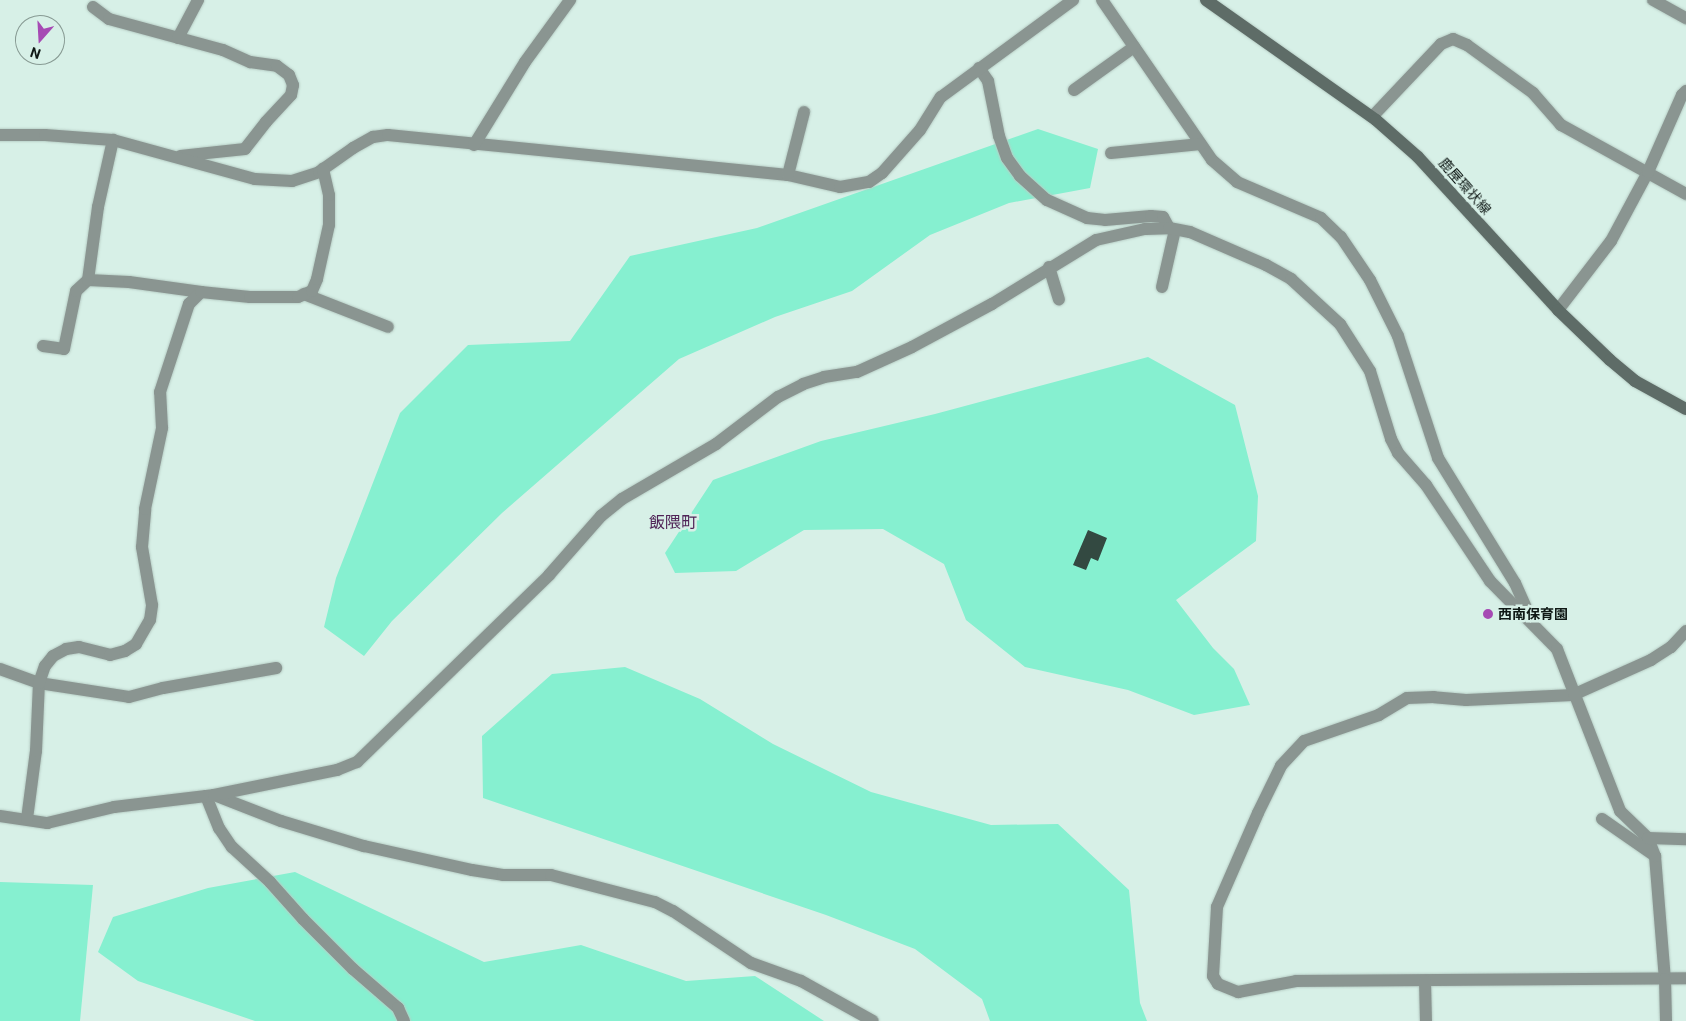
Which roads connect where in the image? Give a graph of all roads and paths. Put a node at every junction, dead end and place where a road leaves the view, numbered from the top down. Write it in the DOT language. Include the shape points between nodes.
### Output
graph roads {
  1 [pos="198,0"];
  2 [pos="570,0"];
  3 [pos="1073,0"];
  4 [pos="1102,0"];
  5 [pos="1206,0"];
  6 [pos="1653,0"];
  7 [pos="93,7"];
  8 [pos="1686,18"];
  9 [pos="178,38"];
  10 [pos="1134,47"];
  11 [pos="979,68"];
  12 [pos="1074,90"];
  13 [pos="1686,91"];
  14 [pos="804,112"];
  15 [pos="1372,118"];
  16 [pos="0,135"];
  17 [pos="113,140"];
  18 [pos="1201,144"];
  19 [pos="474,145"];
  20 [pos="1111,153"];
  21 [pos="175,157"];
  22 [pos="323,169"];
  23 [pos="1648,172"];
  24 [pos="788,175"];
  25 [pos="1686,194"];
  26 [pos="1172,229"];
  27 [pos="1049,268"];
  28 [pos="88,280"];
  29 [pos="1162,286"];
  30 [pos="201,292"];
  31 [pos="304,294"];
  32 [pos="1059,300"];
  33 [pos="1558,310"];
  34 [pos="388,327"];
  35 [pos="43,346"];
  36 [pos="1686,409"];
  37 [pos="1534,626"];
  38 [pos="1686,631"];
  39 [pos="276,668"];
  40 [pos="0,669"];
  41 [pos="39,683"];
  42 [pos="1573,694"];
  43 [pos="210,796"];
  44 [pos="0,816"];
  45 [pos="27,819"];
  46 [pos="1602,819"];
  47 [pos="1648,838"];
  48 [pos="1686,839"];
  49 [pos="1656,856"];
  50 [pos="1686,978"];
  51 [pos="1665,979"];
  52 [pos="1425,981"];
  53 [pos="404,1021"];
  54 [pos="873,1021"];
  55 [pos="1426,1021"];
  56 [pos="1666,1021"];
  1 -- 9 [label="street"];
  2 -- 19 [label="street" via="525,62"];
  3 -- 11 [label="street"];
  4 -- 10 [label="street"];
  5 -- 15 [label="main road, 鹿屋環状線"];
  6 -- 8 [label="street"];
  7 -- 9 [label="street" via="109,19"];
  9 -- 21 [label="street" via="223,50 250,62 277,66 289,74 293,85 291,95 245,149"];
  10 -- 12 [label="street"];
  10 -- 18 [label="street"];
  11 -- 24 [label="street" via="941,98 920,130 882,173 869,182 840,187"];
  11 -- 26 [label="street" via="988,81 1007,158 1020,176 1047,200 1088,218 1163,217"];
  13 -- 23 [label="street"];
  14 -- 24 [label="street"];
  15 -- 23 [label="street" via="1441,44 1454,40 1467,45 1533,93 1561,125"];
  15 -- 33 [label="main road, 鹿屋環状線" via="1418,156"];
  16 -- 17 [label="street"];
  17 -- 21 [label="street"];
  17 -- 28 [label="street" via="98,208"];
  18 -- 20 [label="street"];
  18 -- 37 [label="street" via="1212,160 1237,182 1321,218 1341,238 1370,280 1398,336 1438,458 1515,583"];
  19 -- 22 [label="street" via="388,135 373,137"];
  19 -- 24 [label="street"];
  21 -- 22 [label="street" via="255,179 292,181"];
  22 -- 31 [label="street" via="329,195 329,225 317,279 312,291"];
  23 -- 25 [label="street"];
  23 -- 33 [label="street" via="1611,241"];
  26 -- 27 [label="street" via="1145,229 1096,240"];
  26 -- 29 [label="street"];
  26 -- 37 [label="street" via="1190,232 1274,270 1291,280 1340,324 1370,371 1390,439 1398,453 1426,485 1490,581"];
  27 -- 32 [label="street"];
  27 -- 43 [label="street" via="992,304 912,347 858,372 824,377 778,397 716,444 622,499 601,516 548,575 357,762 337,770"];
  28 -- 30 [label="street"];
  28 -- 35 [label="street" via="76,291 64,349"];
  30 -- 31 [label="street" via="250,297 298,297"];
  30 -- 41 [label="street" via="189,304 160,392 162,428 145,509 142,547 152,605 150,620 136,644 125,652 110,655 79,647 53,656"];
  31 -- 34 [label="street"];
  33 -- 36 [label="main road, 鹿屋環状線" via="1635,380"];
  37 -- 42 [label="street" via="1557,649"];
  38 -- 42 [label="street" via="1652,660"];
  39 -- 41 [label="street" via="129,697"];
  40 -- 41 [label="street"];
  41 -- 45 [label="street" via="36,751"];
  42 -- 47 [label="street" via="1620,811"];
  42 -- 52 [label="street" via="1466,700 1408,698 1378,715 1304,741 1281,766 1217,907 1213,976 1218,984 1238,992 1296,981"];
  43 -- 45 [label="street" via="114,807 47,823"];
  43 -- 53 [label="street" via="218,828 232,847 353,969 398,1008"];
  43 -- 54 [label="street" via="364,846 503,875 551,875 654,902 673,910 751,963 801,981"];
  44 -- 45 [label="street"];
  46 -- 49 [label="street"];
  47 -- 48 [label="street"];
  47 -- 49 [label="street"];
  49 -- 51 [label="street"];
  50 -- 51 [label="street"];
  51 -- 52 [label="street"];
  51 -- 56 [label="street"];
  52 -- 55 [label="street"];
}
